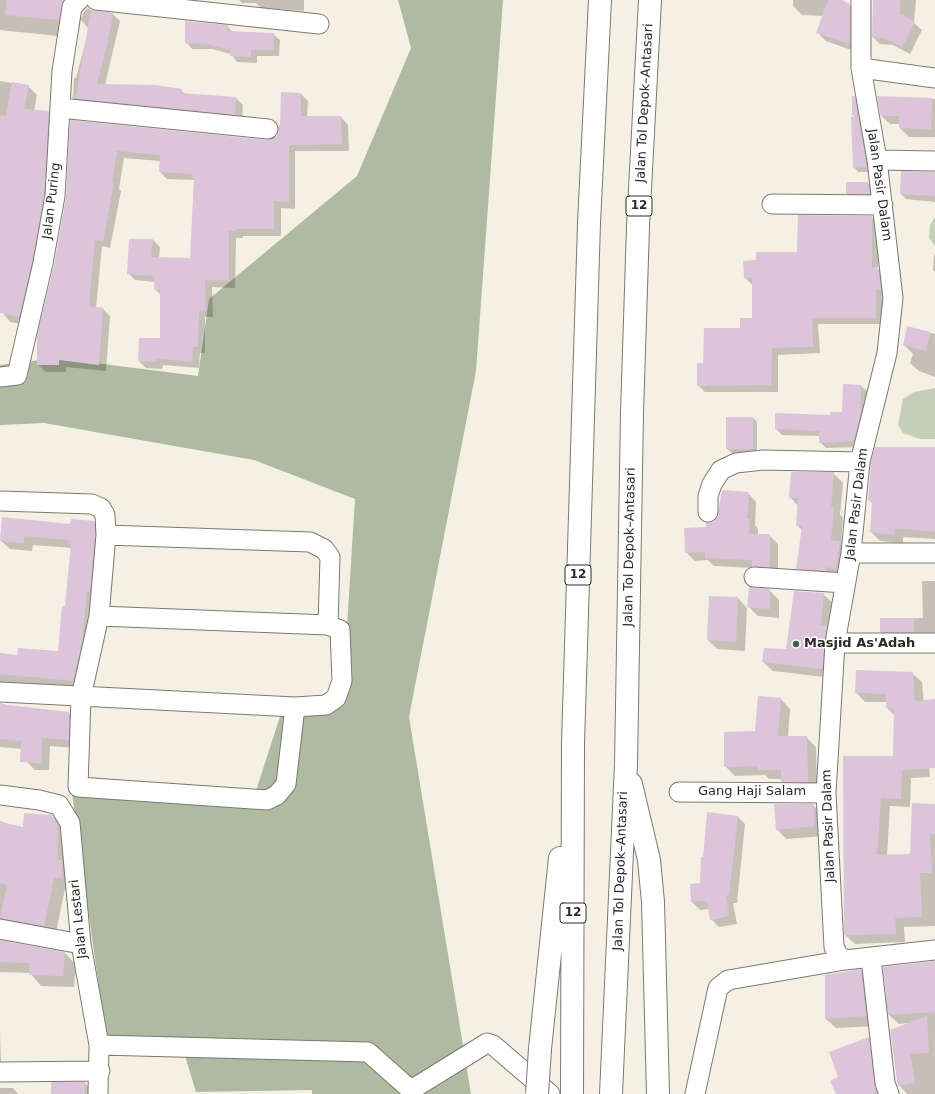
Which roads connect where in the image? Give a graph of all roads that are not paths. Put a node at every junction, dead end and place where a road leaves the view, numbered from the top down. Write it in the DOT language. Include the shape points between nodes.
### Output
graph roads {
  1 [pos="96,0"];
  2 [pos="600,0"];
  3 [pos="650,0"];
  4 [pos="861,0"];
  5 [pos="75,3"];
  6 [pos="319,24"];
  7 [pos="862,68"];
  8 [pos="935,78"];
  9 [pos="60,108"];
  10 [pos="268,129"];
  11 [pos="877,160"];
  12 [pos="935,161"];
  13 [pos="772,204"];
  14 [pos="883,205"];
  15 [pos="0,377"];
  16 [pos="860,462"];
  17 [pos="0,501"];
  18 [pos="708,512"];
  19 [pos="106,536"];
  20 [pos="851,553"];
  21 [pos="935,553"];
  22 [pos="754,576"];
  23 [pos="845,584"];
  24 [pos="99,616"];
  25 [pos="328,625"];
  26 [pos="835,643"];
  27 [pos="935,643"];
  28 [pos="0,692"];
  29 [pos="80,697"];
  30 [pos="295,707"];
  31 [pos="573,743"];
  32 [pos="626,764"];
  33 [pos="679,792"];
  34 [pos="826,793"];
  35 [pos="0,795"];
  36 [pos="0,929"];
  37 [pos="80,944"];
  38 [pos="935,950"];
  39 [pos="871,958"];
  40 [pos="845,960"];
  41 [pos="99,1045"];
  42 [pos="100,1071"];
  43 [pos="0,1072"];
  44 [pos="572,1089"];
  45 [pos="98,1094"];
  46 [pos="537,1094"];
  47 [pos="550,1094"];
  48 [pos="611,1094"];
  49 [pos="658,1094"];
  50 [pos="695,1094"];
  51 [pos="889,1094"];
  1 -- 6 [label="street"];
  2 -- 31 [label="highway, 12" via="589,223"];
  3 -- 32 [label="highway, Jalan Tol Depok–Antasari / 12" via="638,227 632,413"];
  4 -- 7 [label="street, Jalan Pasir Dalam"];
  5 -- 9 [label="street, Jalan Puring" via="62,71"];
  7 -- 8 [label="street"];
  7 -- 11 [label="street, Jalan Pasir Dalam"];
  9 -- 10 [label="street"];
  9 -- 15 [label="street, Jalan Puring" via="55,196 43,263 17,375"];
  11 -- 12 [label="street"];
  11 -- 14 [label="street, Jalan Pasir Dalam"];
  13 -- 14 [label="street"];
  14 -- 16 [label="street, Jalan Pasir Dalam" via="893,298 887,353"];
  16 -- 18 [label="street" via="763,460 736,463 721,470 712,484 708,496"];
  16 -- 20 [label="street, Jalan Pasir Dalam"];
  17 -- 19 [label="street" via="92,504 101,508 105,515"];
  19 -- 24 [label="street"];
  19 -- 25 [label="street" via="310,542 324,549 330,557"];
  20 -- 21 [label="street"];
  20 -- 23 [label="street, Jalan Pasir Dalam"];
  22 -- 23 [label="street"];
  23 -- 26 [label="street, Jalan Pasir Dalam"];
  24 -- 25 [label="street"];
  24 -- 29 [label="street"];
  25 -- 30 [label="street" via="340,630 342,681 336,698 326,705"];
  26 -- 27 [label="street"];
  26 -- 34 [label="street, Jalan Pasir Dalam"];
  28 -- 29 [label="street"];
  29 -- 30 [label="street"];
  29 -- 30 [label="street" via="78,787 267,800 277,795 286,784"];
  31 -- 44 [label="highway, 12"];
  31 -- 46 [label="highway, bridge"];
  32 -- 48 [label="highway, Jalan Tol Depok–Antasari / 12"];
  32 -- 49 [label="highway" via="649,860 653,909"];
  33 -- 34 [label="street, Gang Haji Salam"];
  34 -- 40 [label="street, Jalan Pasir Dalam" via="834,947"];
  35 -- 37 [label="street, Jalan Lestari" via="59,805 70,823"];
  36 -- 37 [label="street"];
  37 -- 41 [label="street, Jalan Lestari"];
  38 -- 39 [label="street"];
  39 -- 40 [label="street"];
  39 -- 51 [label="street" via="885,1083"];
  40 -- 50 [label="street" via="728,980 718,988"];
  41 -- 42 [label="street, Jalan Lestari"];
  41 -- 47 [label="street" via="368,1052 411,1090 487,1043 493,1045"];
  42 -- 43 [label="street"];
  42 -- 45 [label="street, Jalan Lestari"];
}
